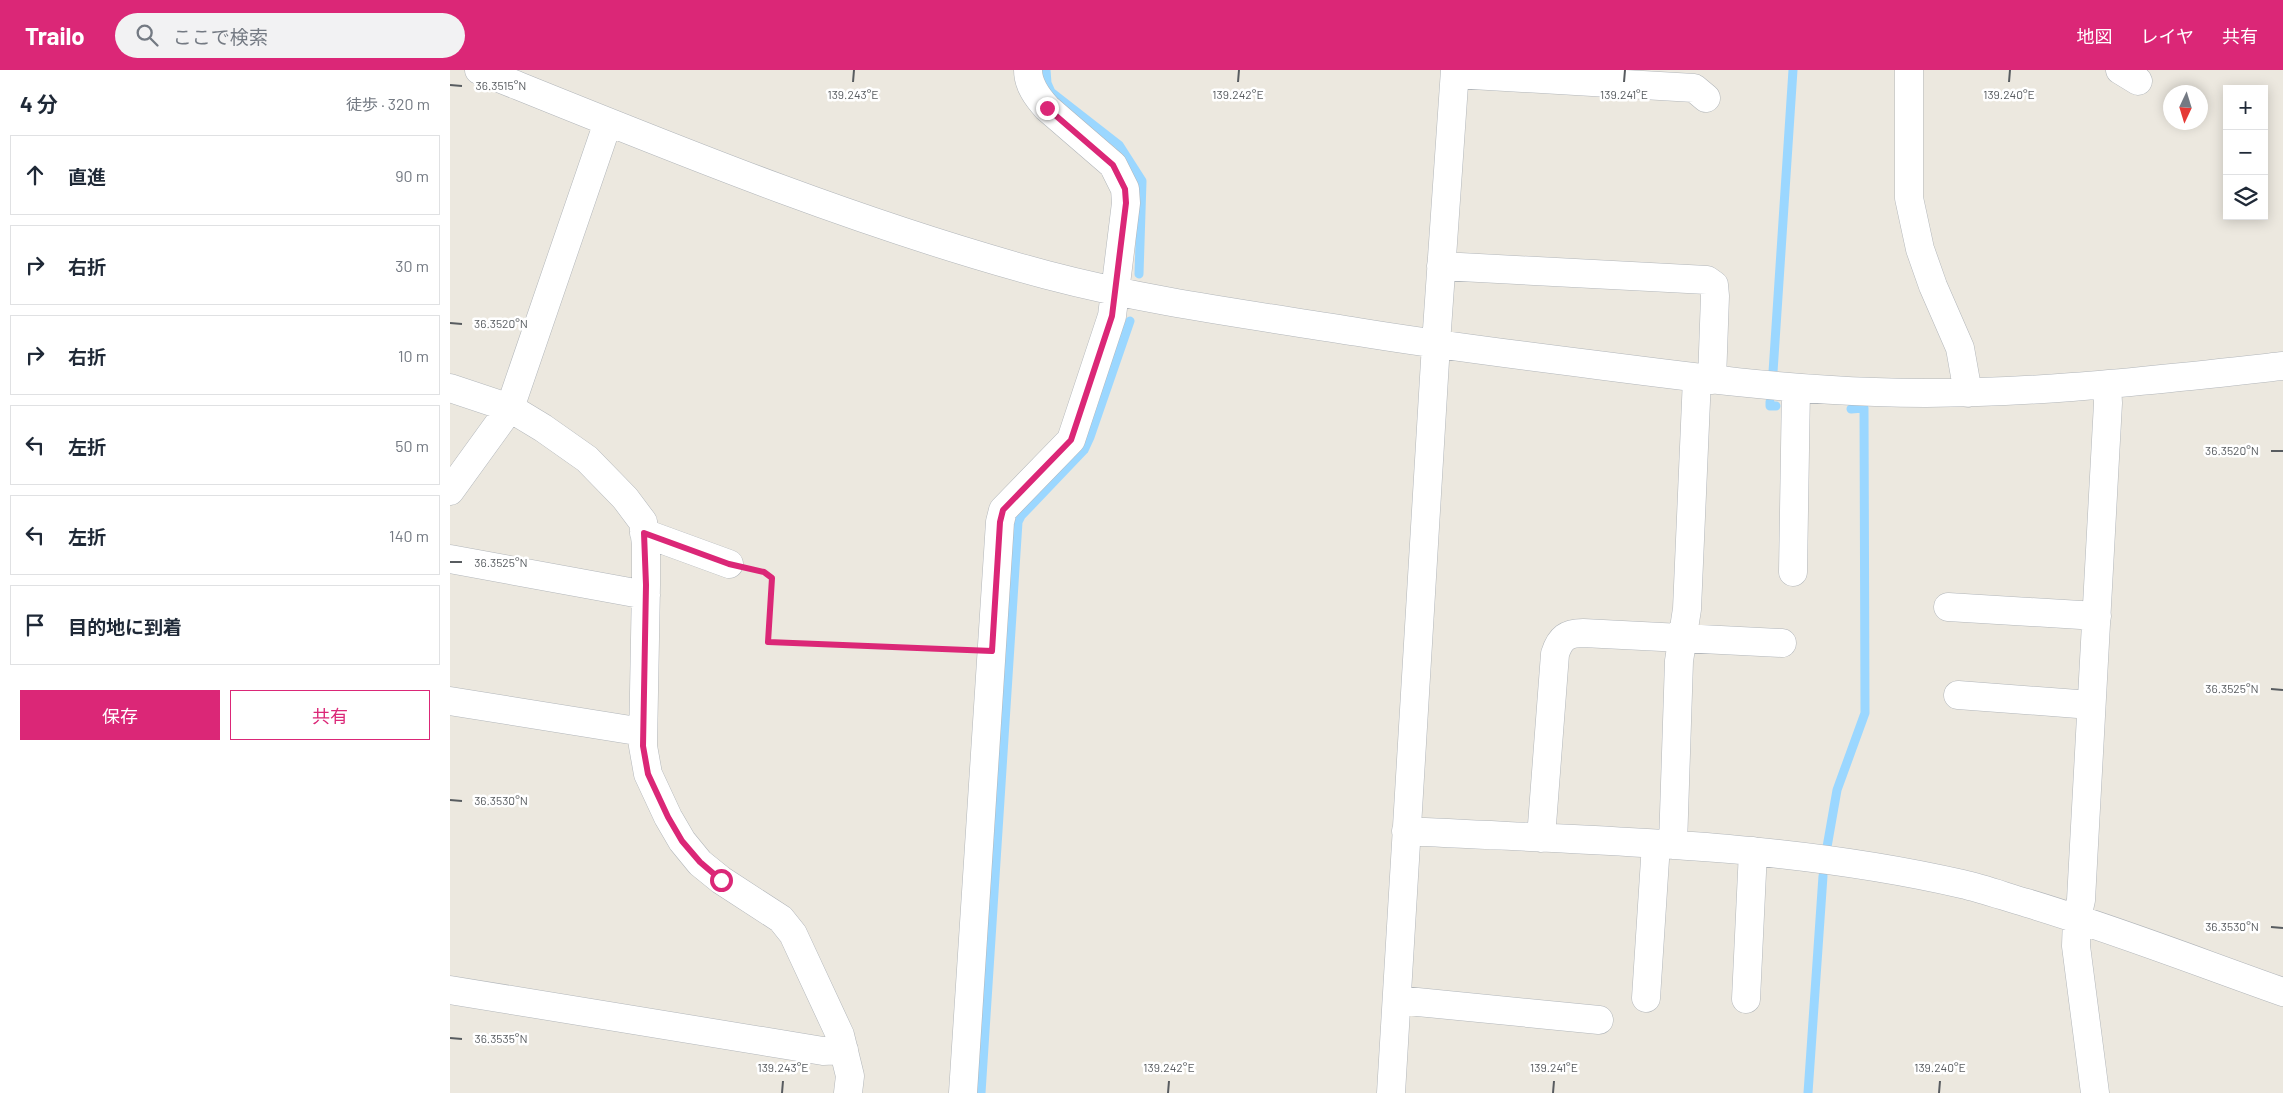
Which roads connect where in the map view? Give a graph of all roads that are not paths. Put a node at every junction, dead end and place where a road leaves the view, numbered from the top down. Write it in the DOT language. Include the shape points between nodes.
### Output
graph roads {
  1 [pos="479,70"];
  2 [pos="1028,70"];
  3 [pos="1909,70"];
  4 [pos="1455,72"];
  5 [pos="1706,98"];
  6 [pos="608,122"];
  7 [pos="1442,266"];
  8 [pos="1115,293"];
  9 [pos="1436,344"];
  10 [pos="2283,366"];
  11 [pos="1704,379"];
  12 [pos="2107,385"];
  13 [pos="450,388"];
  14 [pos="1796,388"];
  15 [pos="1968,393"];
  16 [pos="510,408"];
  17 [pos="450,491"];
  18 [pos="644,533"];
  19 [pos="450,559"];
  20 [pos="729,564"];
  21 [pos="1793,572"];
  22 [pos="646,595"];
  23 [pos="1948,607"];
  24 [pos="2097,616"];
  25 [pos="1682,639"];
  26 [pos="1782,643"];
  27 [pos="1958,695"];
  28 [pos="450,701"];
  29 [pos="2091,705"];
  30 [pos="643,732"];
  31 [pos="1406,831"];
  32 [pos="1541,838"];
  33 [pos="1665,845"];
  34 [pos="1753,851"];
  35 [pos="2077,918"];
  36 [pos="450,990"];
  37 [pos="2283,992"];
  38 [pos="1646,998"];
  39 [pos="1397,1000"];
  40 [pos="1746,1000"];
  41 [pos="1599,1020"];
  42 [pos="844,1050"];
  43 [pos="848,1093"];
  44 [pos="963,1093"];
  45 [pos="1391,1093"];
  46 [pos="2095,1093"];
  1 -- 6 [label="street"];
  2 -- 8 [label="street" via="1038,98 1113,165 1125,189"];
  3 -- 15 [label="street" via="1909,198 1920,249 1960,348"];
  4 -- 5 [label="street" via="1694,88"];
  4 -- 7 [label="street"];
  6 -- 8 [label="street" via="922,238"];
  6 -- 16 [label="street"];
  7 -- 9 [label="street"];
  7 -- 11 [label="street" via="1707,280 1714,285 1715,296"];
  8 -- 9 [label="street"];
  8 -- 44 [label="street" via="1112,316 1071,440 1003,510 1000,522"];
  9 -- 11 [label="street"];
  9 -- 31 [label="street"];
  10 -- 12 [label="street"];
  11 -- 14 [label="street"];
  11 -- 25 [label="street"];
  12 -- 15 [label="street"];
  12 -- 24 [label="street"];
  13 -- 16 [label="street"];
  14 -- 15 [label="street"];
  14 -- 21 [label="street"];
  16 -- 17 [label="street"];
  16 -- 18 [label="street" via="587,459 625,498 643,522"];
  18 -- 20 [label="street"];
  18 -- 22 [label="street"];
  19 -- 22 [label="street"];
  22 -- 30 [label="street"];
  23 -- 24 [label="street"];
  24 -- 29 [label="street"];
  25 -- 26 [label="street"];
  25 -- 32 [label="street" via="1573,633 1564,636 1558,644"];
  25 -- 33 [label="street"];
  27 -- 29 [label="street"];
  28 -- 30 [label="street"];
  29 -- 35 [label="street" via="2081,900"];
  30 -- 42 [label="street" via="648,774 682,841 721,880 781,919 793,934"];
  31 -- 32 [label="street"];
  31 -- 39 [label="street"];
  32 -- 33 [label="street"];
  33 -- 34 [label="street"];
  33 -- 38 [label="street"];
  34 -- 35 [label="street" via="1826,859 1964,884"];
  34 -- 40 [label="street"];
  35 -- 37 [label="street"];
  35 -- 46 [label="street" via="2076,946"];
  36 -- 42 [label="street" via="823,1051"];
  39 -- 41 [label="street"];
  39 -- 45 [label="street"];
  42 -- 43 [label="street" via="850,1076"];
}
